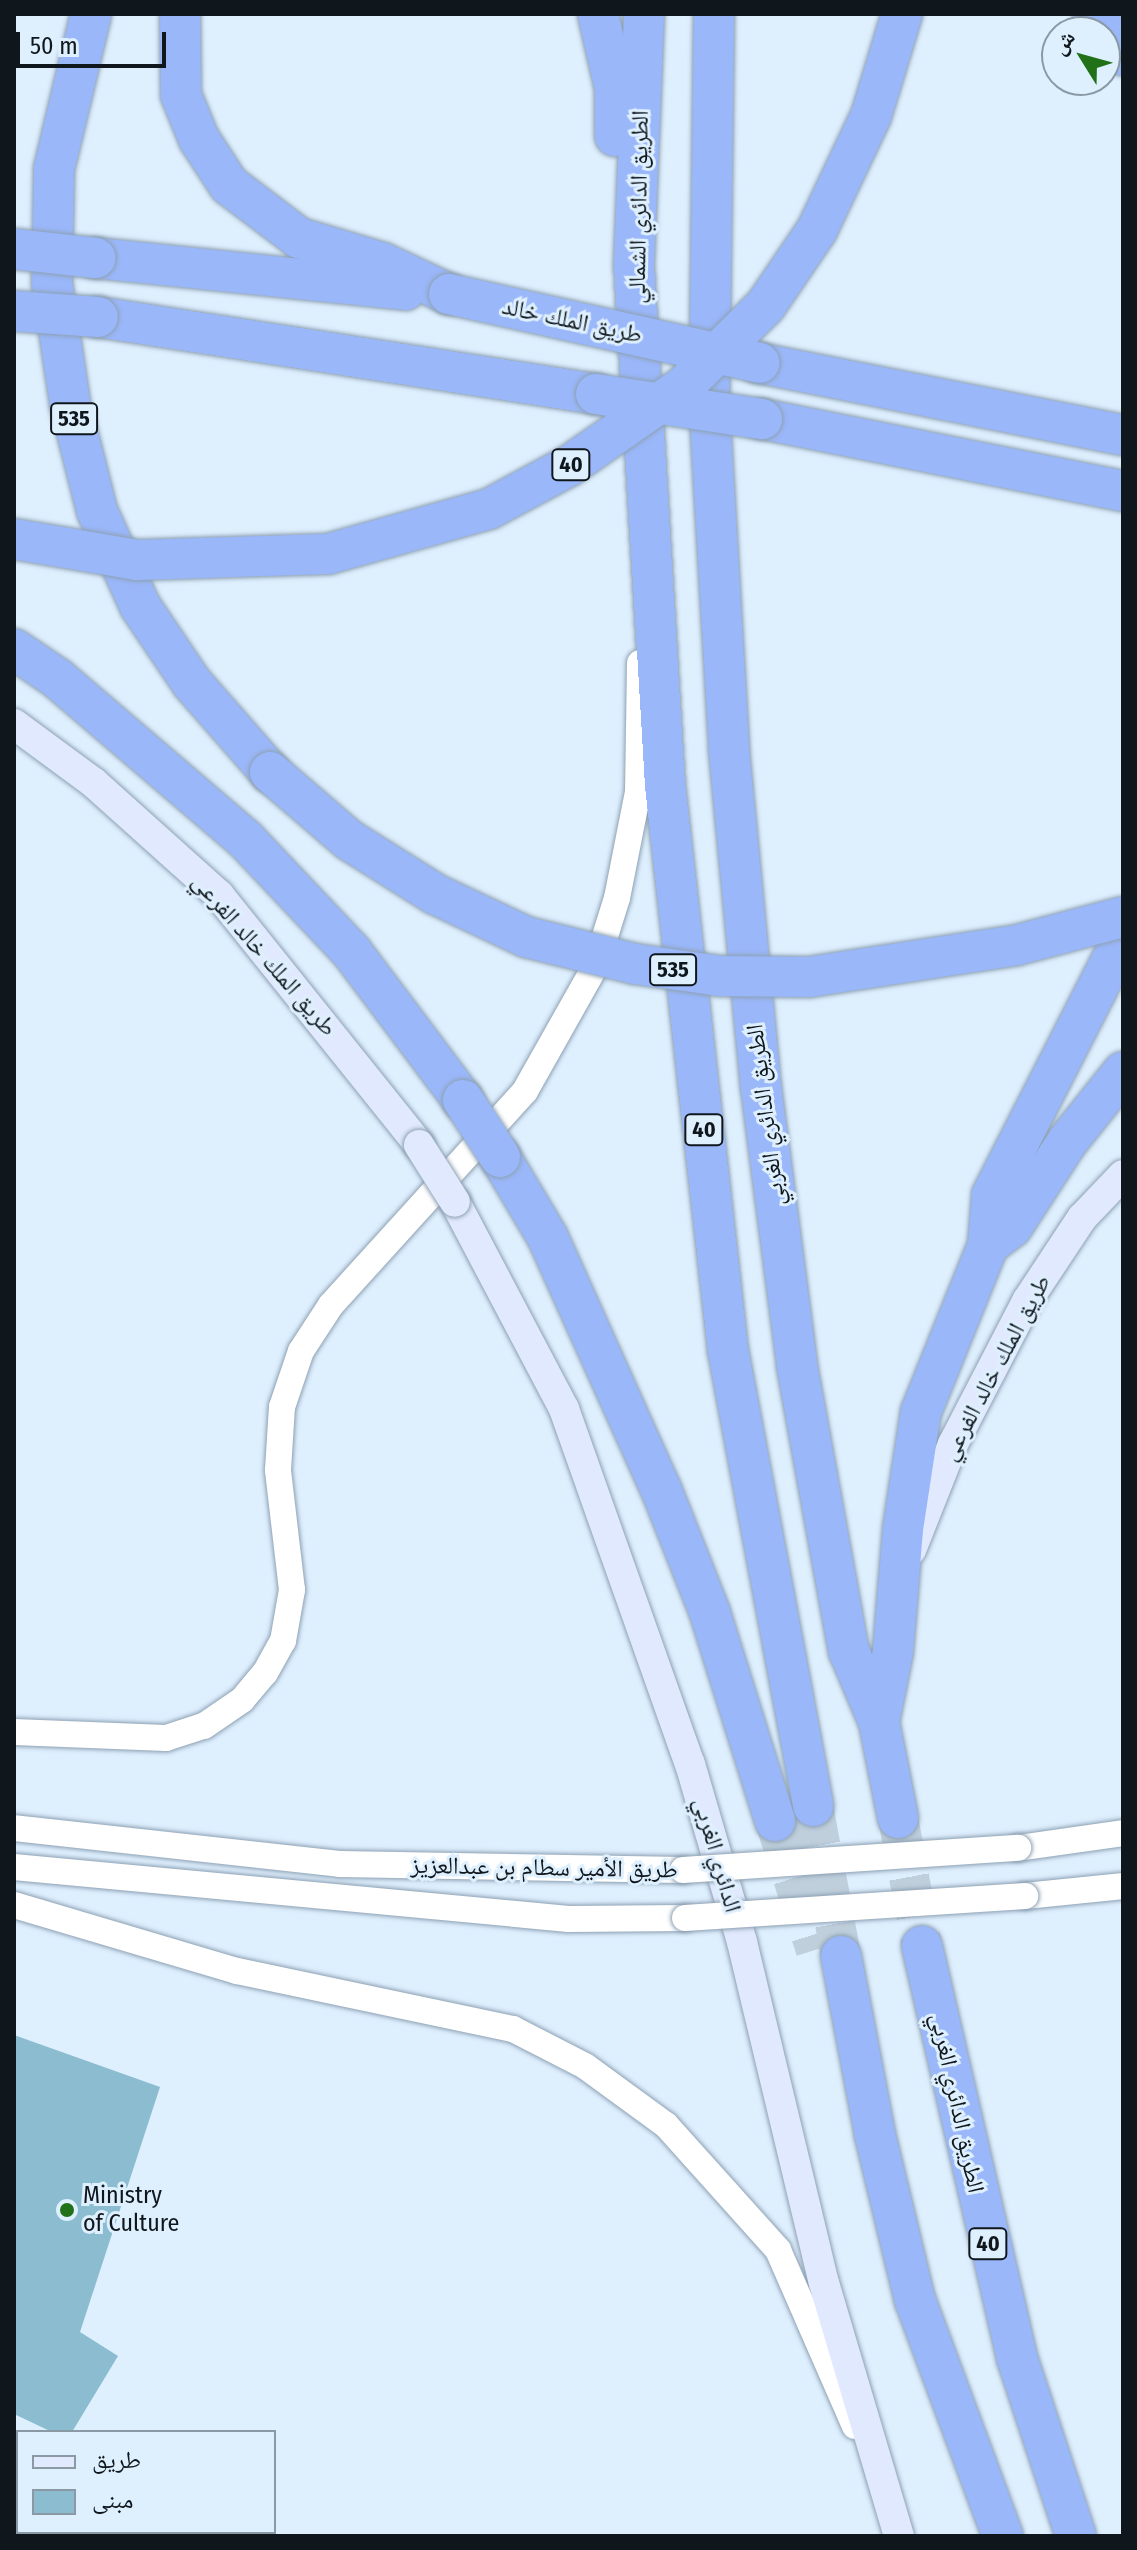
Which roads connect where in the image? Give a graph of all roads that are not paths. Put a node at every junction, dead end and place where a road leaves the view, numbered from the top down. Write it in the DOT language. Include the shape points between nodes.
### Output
graph roads {
  1 [pos="91,14"];
  2 [pos="180,14"];
  3 [pos="598,14"];
  4 [pos="644,14"];
  5 [pos="714,14"];
  6 [pos="902,14"];
  7 [pos="1093,14"];
  8 [pos="1123,55"];
  9 [pos="14,249"];
  10 [pos="634,265"];
  11 [pos="449,294"];
  12 [pos="14,311"];
  13 [pos="1123,435"];
  14 [pos="644,448"];
  15 [pos="1123,491"];
  16 [pos="14,539"];
  17 [pos="14,649"];
  18 [pos="14,724"];
  19 [pos="1123,917"];
  20 [pos="1123,938"];
  21 [pos="1123,1072"];
  22 [pos="1123,1175"];
  23 [pos="1123,1188"];
  24 [pos="455,1202"];
  25 [pos="1082,1218"];
  26 [pos="988,1245"];
  27 [pos="899,1579"];
  28 [pos="879,1722"];
  29 [pos="14,1732"];
  30 [pos="813,1806"];
  31 [pos="898,1818"];
  32 [pos="775,1821"];
  33 [pos="14,1828"];
  34 [pos="1123,1833"];
  35 [pos="14,1867"];
  36 [pos="1123,1886"];
  37 [pos="14,1905"];
  38 [pos="922,1946"];
  39 [pos="829,1953"];
  40 [pos="1064,2499"];
  41 [pos="895,2522"];
  42 [pos="1003,2536"];
  43 [pos="1076,2536"];
  44 [pos="1088,2536"];
  1 -- 19 [label="highway, 535, bridge" via="54,169 52,283 70,404 97,511 140,606 192,683 270,772 349,840 435,894 526,937 635,964 720,976 809,977 1017,945"];
  2 -- 11 [label="highway" via="181,95 199,139 229,185 299,238 383,263"];
  3 -- 10 [label="highway, 40" via="615,88 614,196"];
  4 -- 10 [label="highway, الطريق الدائري الشمالي / 40"];
  5 -- 28 [label="highway, الطريق الدائري الغربي" via="709,400 729,750 761,1087 797,1366 849,1651"];
  6 -- 16 [label="highway, 40, bridge" via="871,116 817,230 766,305 684,386 569,466 489,509 328,554 137,560"];
  7 -- 8 [label="highway"];
  9 -- 11 [label="highway, طريق الملك خالد, bridge"];
  10 -- 14 [label="highway, الطريق الدائري الشمالي / 40"];
  11 -- 13 [label="highway, طريق الملك خالد, bridge" via="759,363"];
  12 -- 15 [label="highway, bridge" via="98,317 762,419"];
  14 -- 29 [label="street" via="638,792 617,898 596,965 525,1091 331,1305 301,1351 282,1407 278,1470 292,1590 283,1641 242,1700 204,1726 166,1738"];
  14 -- 30 [label="highway, 40" via="665,785 728,1350"];
  17 -- 32 [label="highway, bridge" via="57,678 246,840 351,951 463,1100 548,1238 661,1489 710,1613"];
  18 -- 24 [label="main road, طريق الملك خالد الفرعي, bridge" via="94,783 219,895 419,1145"];
  20 -- 26 [label="highway" via="992,1195"];
  21 -- 26 [label="highway" via="1067,1142 1012,1227"];
  22 -- 25 [label="main road, طريق الملك خالد الفرعي"];
  23 -- 25 [label="street"];
  24 -- 41 [label="main road, الدائري الغربي" via="564,1409 690,1764 742,1942 824,2283"];
  25 -- 27 [label="main road, طريق الملك خالد الفرعي" via="1027,1301 953,1444"];
  26 -- 27 [label="highway" via="921,1412"];
  27 -- 28 [label="highway" via="893,1651"];
  28 -- 31 [label="highway, الطريق الدائري الغربي"];
  33 -- 34 [label="street, طريق الأمير سطام بن عبدالعزيز, bridge" via="340,1864 683,1870 1018,1848"];
  35 -- 36 [label="street, طريق الأمير سطام بن عبدالعزيز, bridge" via="569,1919 685,1918"];
  37 -- 41 [label="street" via="237,1971 513,2029 585,2066 666,2125 778,2250"];
  38 -- 40 [label="highway, الطريق الدائري الغربي / 40" via="1017,2358"];
  39 -- 42 [label="highway" via="915,2300"];
  40 -- 43 [label="highway, الطريق الدائري الغربي / 40"];
  40 -- 44 [label="street"];
}
